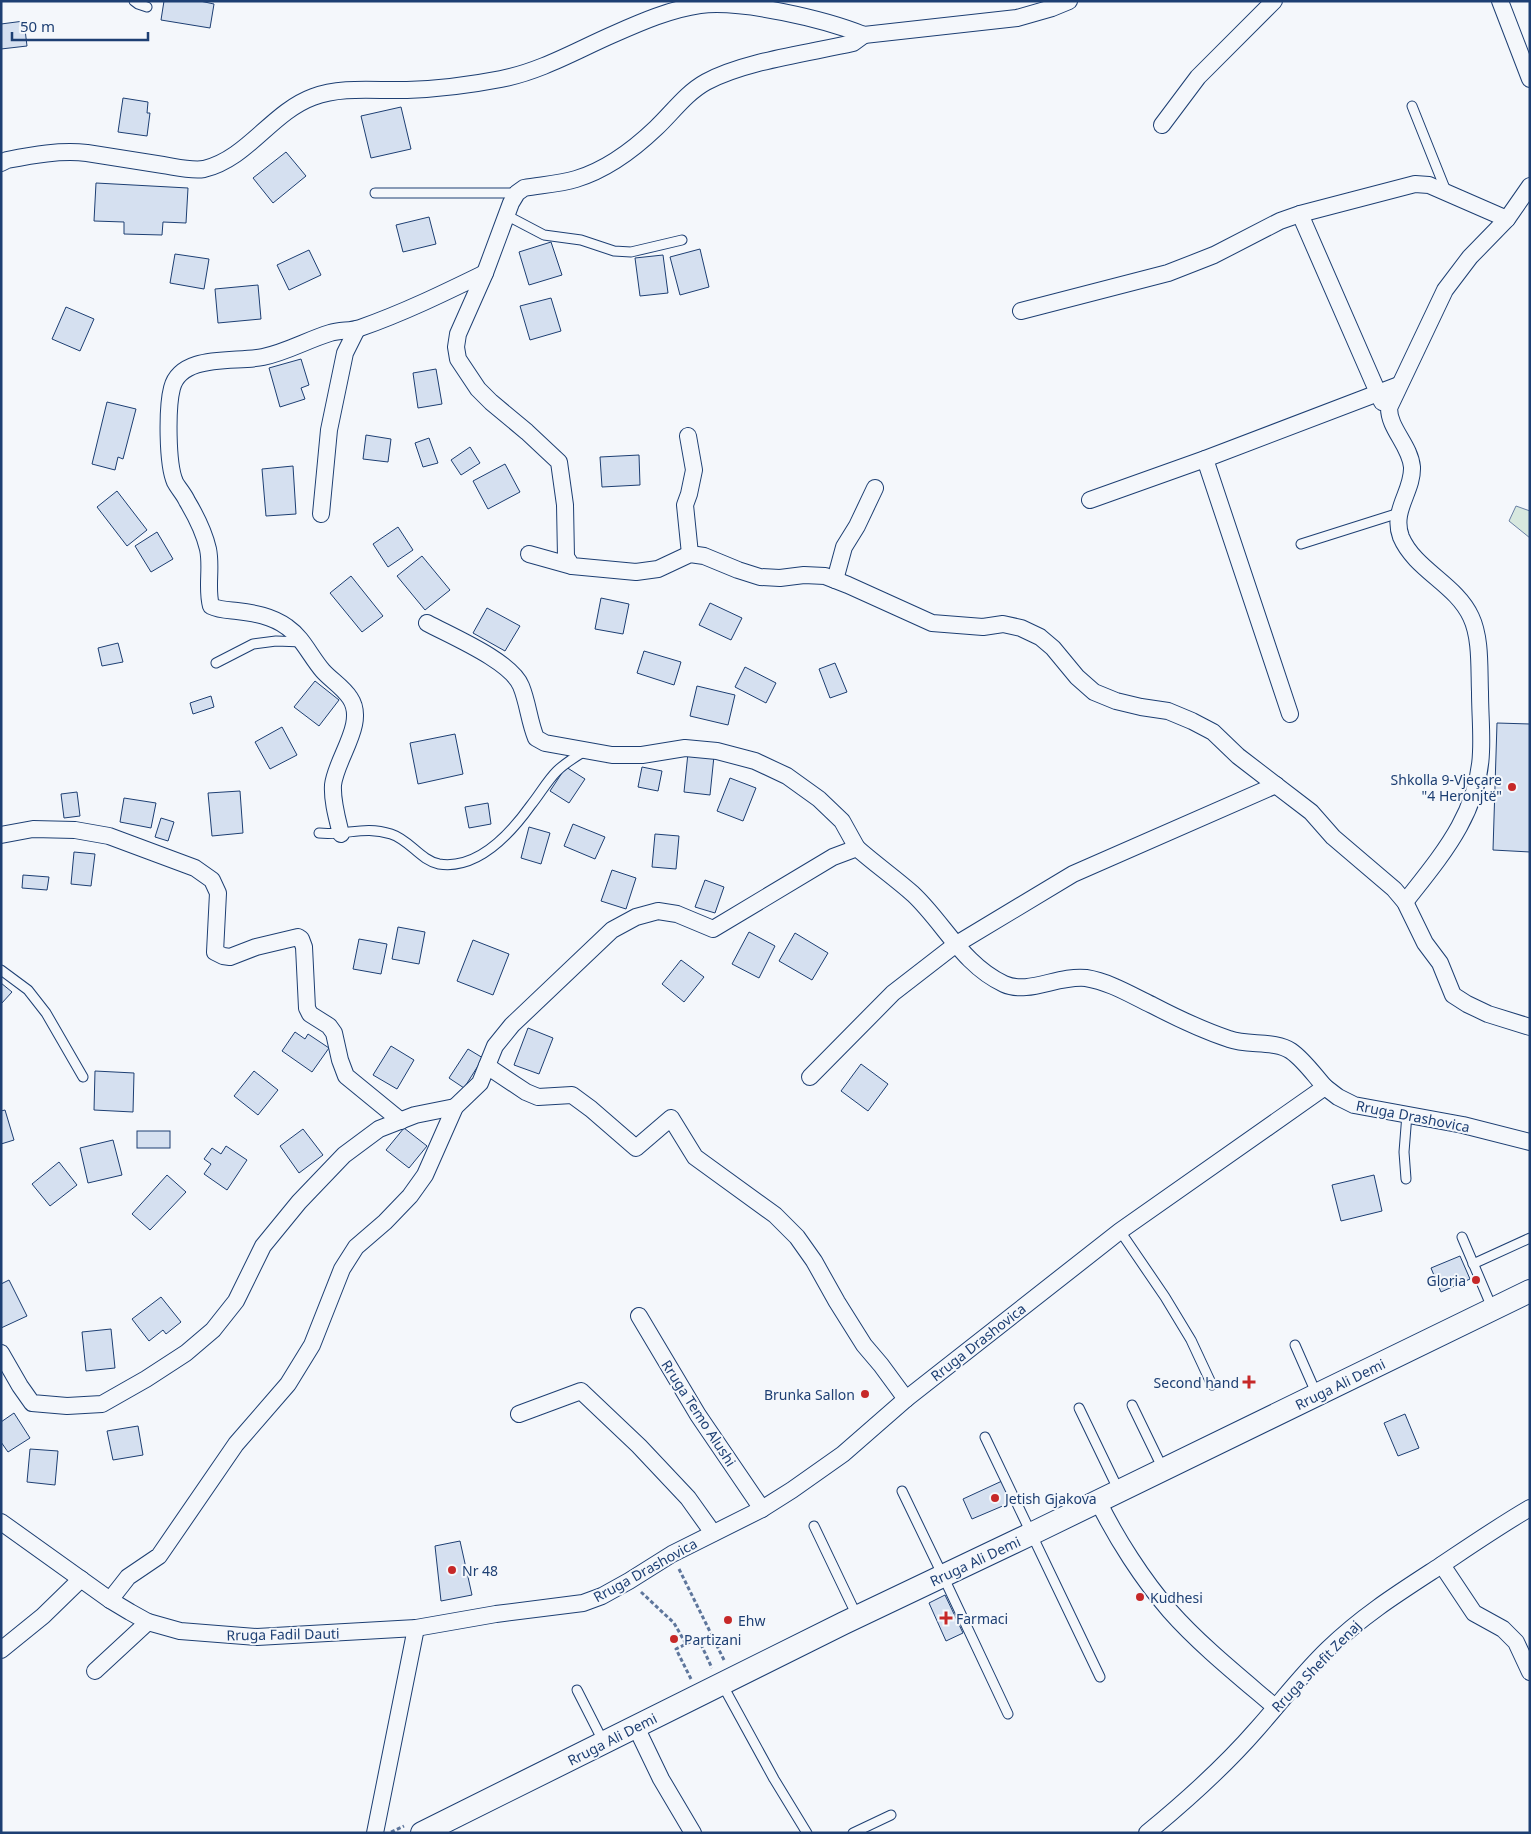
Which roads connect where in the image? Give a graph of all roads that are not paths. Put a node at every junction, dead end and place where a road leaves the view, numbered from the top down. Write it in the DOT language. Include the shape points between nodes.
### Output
graph roads {
  1 [pos="134,1"];
  2 [pos="1069,1"];
  3 [pos="1274,1"];
  4 [pos="1500,1"];
  5 [pos="147,7"];
  6 [pos="864,35"];
  7 [pos="1530,79"];
  8 [pos="1412,106"];
  9 [pos="1162,125"];
  10 [pos="1,163"];
  11 [pos="1530,186"];
  12 [pos="1446,192"];
  13 [pos="375,193"];
  14 [pos="517,193"];
  15 [pos="1300,214"];
  16 [pos="506,215"];
  17 [pos="1507,219"];
  18 [pos="682,240"];
  19 [pos="485,273"];
  20 [pos="1021,312"];
  21 [pos="357,329"];
  22 [pos="1399,385"];
  23 [pos="1379,394"];
  24 [pos="1389,416"];
  25 [pos="688,436"];
  26 [pos="1205,459"];
  27 [pos="875,488"];
  28 [pos="1090,500"];
  29 [pos="1399,513"];
  30 [pos="322,514"];
  31 [pos="1301,544"];
  32 [pos="528,554"];
  33 [pos="690,554"];
  34 [pos="572,566"];
  35 [pos="834,580"];
  36 [pos="427,623"];
  37 [pos="304,642"];
  38 [pos="216,663"];
  39 [pos="1290,714"];
  40 [pos="587,750"];
  41 [pos="1276,785"];
  42 [pos="319,832"];
  43 [pos="341,834"];
  44 [pos="1,835"];
  45 [pos="857,848"];
  46 [pos="1406,902"];
  47 [pos="955,945"];
  48 [pos="1,970"];
  49 [pos="1530,1027"];
  50 [pos="487,1066"];
  51 [pos="83,1077"];
  52 [pos="810,1077"];
  53 [pos="1325,1087"];
  54 [pos="455,1107"];
  55 [pos="1407,1114"];
  56 [pos="401,1121"];
  57 [pos="1530,1142"];
  58 [pos="1406,1179"];
  59 [pos="1120,1231"];
  60 [pos="1462,1237"];
  61 [pos="1530,1238"];
  62 [pos="1473,1264"];
  63 [pos="1530,1292"];
  64 [pos="1493,1310"];
  65 [pos="639,1316"];
  66 [pos="1295,1345"];
  67 [pos="1,1354"];
  68 [pos="1212,1385"];
  69 [pos="1317,1395"];
  70 [pos="906,1399"];
  71 [pos="1132,1405"];
  72 [pos="1079,1408"];
  73 [pos="518,1414"];
  74 [pos="985,1437"];
  75 [pos="1163,1469"];
  76 [pos="902,1491"];
  77 [pos="1119,1491"];
  78 [pos="1098,1501"];
  79 [pos="1530,1508"];
  80 [pos="762,1509"];
  81 [pos="1,1522"];
  82 [pos="814,1526"];
  83 [pos="713,1533"];
  84 [pos="1033,1533"];
  85 [pos="1442,1565"];
  86 [pos="943,1576"];
  87 [pos="81,1579"];
  88 [pos="110,1600"];
  89 [pos="857,1617"];
  90 [pos="148,1622"];
  91 [pos="416,1628"];
  92 [pos="1,1650"];
  93 [pos="95,1671"];
  94 [pos="1530,1672"];
  95 [pos="720,1673"];
  96 [pos="1100,1677"];
  97 [pos="577,1690"];
  98 [pos="1275,1707"];
  99 [pos="1008,1714"];
  100 [pos="636,1727"];
  101 [pos="604,1743"];
  102 [pos="892,1815"];
  103 [pos="375,1833"];
  104 [pos="422,1833"];
  105 [pos="693,1833"];
  106 [pos="807,1833"];
  107 [pos="853,1833"];
  108 [pos="1146,1833"];
  1 -- 5 [label="lane"];
  2 -- 6 [label="street" via="1017,18"];
  3 -- 9 [label="street" via="1198,77"];
  4 -- 7 [label="street"];
  6 -- 10 [label="street" via="782,12 732,4 700,5 660,15 540,69 504,78 453,87 331,92 311,98 219,164 200,169 84,153 46,152"];
  6 -- 14 [label="street" via="853,43 731,71 705,83 682,101 655,130 603,169 575,180 524,188"];
  8 -- 12 [label="lane"];
  11 -- 17 [label="street"];
  12 -- 15 [label="street" via="1429,185 1415,184"];
  12 -- 17 [label="street"];
  13 -- 14 [label="lane"];
  14 -- 16 [label="street"];
  15 -- 20 [label="street" via="1214,255 1168,272"];
  15 -- 23 [label="street"];
  16 -- 18 [label="lane" via="544,236 581,240 614,251 631,252"];
  16 -- 19 [label="street"];
  17 -- 22 [label="street" via="1453,278"];
  19 -- 21 [label="street" via="415,307"];
  19 -- 34 [label="street" via="458,334 458,359 490,402 559,462 565,505 566,557"];
  21 -- 30 [label="street" via="345,353 329,430"];
  21 -- 37 [label="street" via="332,332 295,348 262,357 189,366 180,373 172,387 170,465 175,482 199,523 208,551 211,606 272,618"];
  22 -- 23 [label="street"];
  22 -- 24 [label="street" via="1391,400"];
  23 -- 24 [label="street"];
  23 -- 26 [label="street"];
  24 -- 29 [label="street" via="1410,457 1412,469"];
  25 -- 33 [label="street" via="694,470 685,505"];
  26 -- 28 [label="street"];
  26 -- 39 [label="street"];
  27 -- 35 [label="street" via="844,547"];
  29 -- 31 [label="lane"];
  29 -- 46 [label="street" via="1398,527 1411,552 1460,600 1471,617 1477,639 1481,744 1477,782 1467,813 1451,842"];
  32 -- 34 [label="street"];
  33 -- 34 [label="street" via="658,569 636,572"];
  33 -- 35 [label="street" via="760,577 804,575"];
  35 -- 41 [label="street" via="932,623 1004,624 1022,628 1046,642 1094,692 1141,708 1168,711 1192,721 1213,732"];
  36 -- 40 [label="street" via="510,671 521,685 536,738 555,746"];
  37 -- 38 [label="lane" via="253,644"];
  37 -- 43 [label="street" via="324,672 351,698 354,709 354,725 333,784"];
  40 -- 43 [label="lane" via="556,772 501,840 476,858 457,864 440,864 428,860 408,842 394,835 367,829"];
  40 -- 45 [label="street" via="612,755 642,755 685,748 717,751 755,761 788,776 819,799 842,821"];
  41 -- 46 [label="street" via="1311,812 1333,837"];
  41 -- 47 [label="street" via="1073,874"];
  42 -- 43 [label="lane"];
  44 -- 56 [label="street" via="33,829 74,830 109,836 195,868 212,880 218,892 215,952 222,956 230,957 256,947 301,939 310,1014 334,1033 346,1076"];
  45 -- 47 [label="street" via="913,894"];
  45 -- 50 [label="street" via="800,876 713,929 677,914 658,911 636,917 612,930 512,1025 494,1046"];
  46 -- 49 [label="street" via="1421,935 1440,962 1453,995 1488,1014"];
  47 -- 52 [label="street" via="893,994"];
  47 -- 53 [label="street" via="988,976 1006,985 1024,988 1060,979 1085,978 1110,984 1232,1041 1277,1045 1291,1051"];
  48 -- 51 [label="lane" via="28,990 46,1013"];
  50 -- 54 [label="street" via="480,1083"];
  50 -- 70 [label="street" via="538,1097 572,1096 636,1148 671,1118 695,1157 775,1215 797,1237 864,1345"];
  53 -- 55 [label="street, Rruga Drashovica" via="1354,1105"];
  53 -- 59 [label="street, Rruga Drashovica"];
  54 -- 56 [label="street"];
  54 -- 88 [label="street" via="425,1175 410,1196 356,1247 342,1269 312,1345 288,1384 236,1444 159,1556 128,1577"];
  55 -- 57 [label="street, Rruga Drashovica" via="1464,1124"];
  55 -- 58 [label="lane"];
  56 -- 67 [label="street" via="379,1129 344,1155 263,1246 236,1301 214,1330 146,1379 102,1404 66,1406 32,1403"];
  59 -- 68 [label="lane" via="1165,1296"];
  59 -- 70 [label="street, Rruga Drashovica"];
  60 -- 62 [label="lane"];
  61 -- 62 [label="lane"];
  62 -- 64 [label="lane"];
  63 -- 64 [label="main road, Rruga Ali Demi"];
  64 -- 69 [label="main road, Rruga Ali Demi"];
  65 -- 80 [label="street, Rruga Temo Alushi" via="698,1415"];
  66 -- 69 [label="lane"];
  69 -- 75 [label="main road, Rruga Ali Demi"];
  70 -- 80 [label="street, Rruga Drashovica" via="843,1454"];
  71 -- 75 [label="lane"];
  72 -- 77 [label="lane"];
  73 -- 83 [label="street" via="581,1391 688,1498"];
  74 -- 84 [label="lane"];
  75 -- 77 [label="main road, Rruga Ali Demi"];
  76 -- 86 [label="lane"];
  77 -- 78 [label="main road, Rruga Ali Demi"];
  78 -- 84 [label="main road, Rruga Ali Demi"];
  78 -- 98 [label="street" via="1135,1564 1170,1610"];
  79 -- 85 [label="street, Rruga Shefit Zenaj"];
  80 -- 83 [label="street, Rruga Drashovica"];
  81 -- 87 [label="street, Rruga Fadil Dauti"];
  82 -- 89 [label="lane"];
  83 -- 91 [label="street, Rruga Drashovica" via="672,1554 629,1582 583,1603"];
  84 -- 86 [label="main road, Rruga Ali Demi"];
  84 -- 96 [label="lane"];
  85 -- 94 [label="street" via="1474,1612 1503,1629 1516,1642"];
  85 -- 98 [label="street, Rruga Shefit Zenaj" via="1365,1616 1328,1649"];
  86 -- 89 [label="main road, Rruga Ali Demi"];
  86 -- 99 [label="lane"];
  87 -- 88 [label="street, Rruga Fadil Dauti"];
  87 -- 92 [label="street"];
  88 -- 90 [label="street, Rruga Fadil Dauti"];
  89 -- 95 [label="main road, Rruga Ali Demi"];
  90 -- 91 [label="street, Rruga Fadil Dauti" via="180,1631 257,1637"];
  90 -- 93 [label="street"];
  91 -- 103 [label="street"];
  95 -- 100 [label="main road, Rruga Ali Demi"];
  95 -- 106 [label="lane" via="774,1779"];
  97 -- 101 [label="lane"];
  98 -- 108 [label="street, Rruga Shefit Zenaj" via="1217,1771"];
  100 -- 101 [label="main road, Rruga Ali Demi"];
  100 -- 105 [label="street" via="661,1779"];
  101 -- 104 [label="main road, Rruga Ali Demi"];
  102 -- 107 [label="lane"];
}
